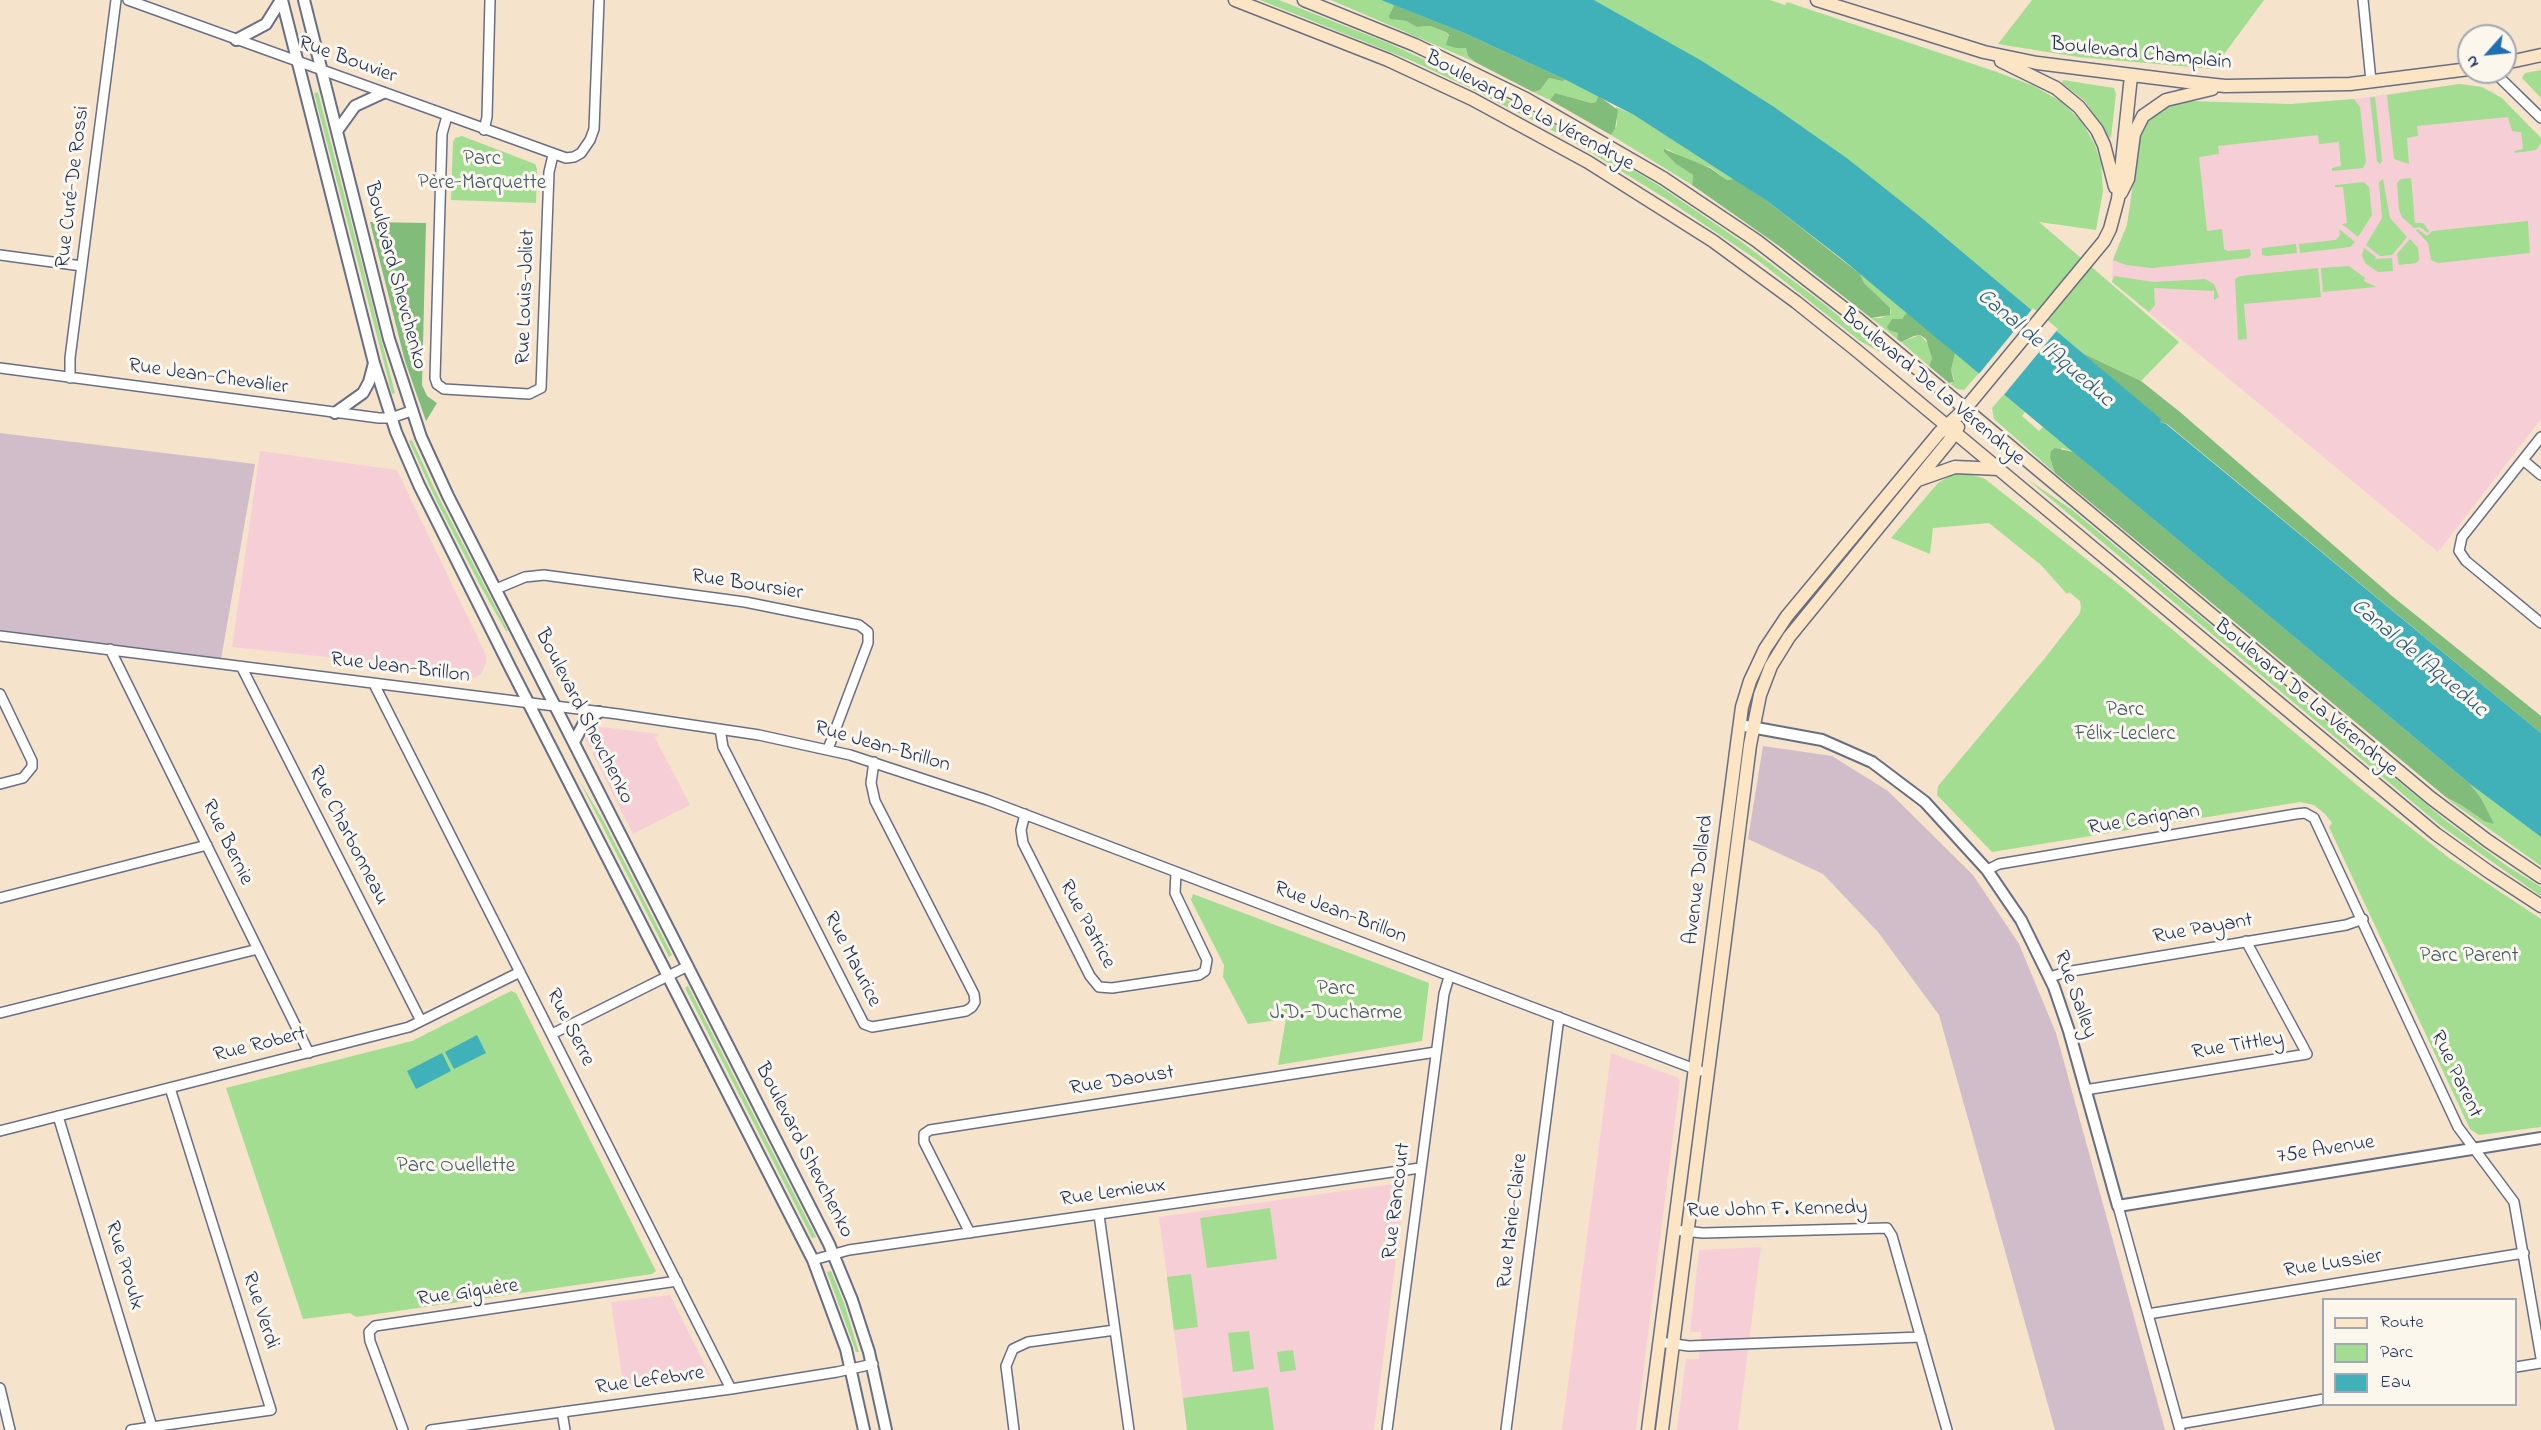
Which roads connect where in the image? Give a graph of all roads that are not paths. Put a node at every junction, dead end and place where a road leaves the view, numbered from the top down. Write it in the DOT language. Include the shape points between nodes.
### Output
graph roads {
  1 [pos="116,0"];
  2 [pos="128,0"];
  3 [pos="282,0"];
  4 [pos="304,0"];
  5 [pos="490,0"];
  6 [pos="600,0"];
  7 [pos="1235,0"];
  8 [pos="1304,0"];
  9 [pos="1817,0"];
  10 [pos="2362,0"];
  11 [pos="236,40"];
  12 [pos="1984,52"];
  13 [pos="2541,55"];
  14 [pos="2517,60"];
  15 [pos="298,62"];
  16 [pos="321,70"];
  17 [pos="2457,70"];
  18 [pos="2131,76"];
  19 [pos="2371,81"];
  20 [pos="2506,84"];
  21 [pos="2225,86"];
  22 [pos="383,93"];
  23 [pos="447,116"];
  24 [pos="2541,118"];
  25 [pos="484,130"];
  26 [pos="337,131"];
  27 [pos="553,155"];
  28 [pos="2118,199"];
  29 [pos="0,255"];
  30 [pos="82,266"];
  31 [pos="374,363"];
  32 [pos="0,369"];
  33 [pos="70,378"];
  34 [pos="1965,409"];
  35 [pos="411,411"];
  36 [pos="335,413"];
  37 [pos="391,418"];
  38 [pos="1951,429"];
  39 [pos="2541,437"];
  40 [pos="2523,460"];
  41 [pos="1999,470"];
  42 [pos="2541,475"];
  43 [pos="1917,480"];
  44 [pos="496,589"];
  45 [pos="2541,623"];
  46 [pos="0,636"];
  47 [pos="110,649"];
  48 [pos="242,668"];
  49 [pos="374,684"];
  50 [pos="0,694"];
  51 [pos="529,704"];
  52 [pos="556,706"];
  53 [pos="599,712"];
  54 [pos="1740,725"];
  55 [pos="1753,727"];
  56 [pos="720,729"];
  57 [pos="574,742"];
  58 [pos="828,749"];
  59 [pos="874,762"];
  60 [pos="0,784"];
  61 [pos="1025,814"];
  62 [pos="2308,814"];
  63 [pos="207,845"];
  64 [pos="1987,870"];
  65 [pos="1176,873"];
  66 [pos="2541,877"];
  67 [pos="0,898"];
  68 [pos="2541,906"];
  69 [pos="2363,919"];
  70 [pos="2246,941"];
  71 [pos="258,949"];
  72 [pos="688,966"];
  73 [pos="520,972"];
  74 [pos="668,976"];
  75 [pos="1449,977"];
  76 [pos="2050,977"];
  77 [pos="0,1013"];
  78 [pos="1558,1017"];
  79 [pos="421,1021"];
  80 [pos="552,1034"];
  81 [pos="1436,1052"];
  82 [pos="309,1053"];
  83 [pos="1695,1069"];
  84 [pos="1708,1073"];
  85 [pos="170,1088"];
  86 [pos="2085,1090"];
  87 [pos="58,1116"];
  88 [pos="0,1131"];
  89 [pos="2541,1138"];
  90 [pos="2474,1147"];
  91 [pos="1420,1168"];
  92 [pos="2118,1206"];
  93 [pos="1099,1215"];
  94 [pos="1674,1230"];
  95 [pos="1688,1232"];
  96 [pos="970,1233"];
  97 [pos="2524,1252"];
  98 [pos="833,1253"];
  99 [pos="813,1260"];
  100 [pos="677,1281"];
  101 [pos="2148,1314"];
  102 [pos="1114,1330"];
  103 [pos="1921,1336"];
  104 [pos="1659,1342"];
  105 [pos="1673,1344"];
  106 [pos="2541,1358"];
  107 [pos="2541,1363"];
  108 [pos="873,1364"];
  109 [pos="2517,1367"];
  110 [pos="851,1369"];
  111 [pos="0,1388"];
  112 [pos="731,1389"];
  113 [pos="2322,1399"];
  114 [pos="562,1412"];
  115 [pos="152,1427"];
  116 [pos="2180,1427"];
  117 [pos="453,1428"];
  118 [pos="10,1430"];
  119 [pos="131,1430"];
  120 [pos="403,1430"];
  121 [pos="431,1430"];
  122 [pos="565,1430"];
  123 [pos="864,1430"];
  124 [pos="886,1430"];
  125 [pos="1014,1430"];
  126 [pos="1129,1430"];
  127 [pos="1387,1430"];
  128 [pos="1506,1430"];
  129 [pos="1648,1430"];
  130 [pos="1662,1430"];
  131 [pos="1947,1430"];
  1 -- 30 [label="street, Rue Curé-De Rossi"];
  2 -- 11 [label="street, Rue Bouvier"];
  3 -- 11 [label="street" via="266,24"];
  3 -- 15 [label="street, Boulevard Shevchenko"];
  4 -- 16 [label="street, Boulevard Shevchenko"];
  5 -- 25 [label="street"];
  6 -- 27 [label="street" via="592,135 578,155"];
  7 -- 38 [label="main road, Boulevard De La Vérendrye" via="1442,84 1598,168 1762,276"];
  8 -- 34 [label="main road, Boulevard De La Vérendrye" via="1489,80 1663,178 1817,286"];
  9 -- 12 [label="main road, Boulevard Champlain"];
  10 -- 19 [label="street"];
  11 -- 15 [label="street, Rue Bouvier"];
  12 -- 18 [label="main road, Boulevard Champlain"];
  12 -- 28 [label="main road" via="2056,88 2079,106 2104,145"];
  13 -- 14 [label="main road"];
  15 -- 16 [label="street, Rue Bouvier"];
  15 -- 31 [label="street, Boulevard Shevchenko"];
  16 -- 22 [label="street, Rue Bouvier"];
  16 -- 26 [label="street, Boulevard Shevchenko"];
  17 -- 19 [label="main road, Boulevard Champlain"];
  18 -- 21 [label="main road, Boulevard Champlain"];
  18 -- 28 [label="main road, Avenue Dollard"];
  19 -- 21 [label="main road, Boulevard Champlain"];
  20 -- 24 [label="street"];
  21 -- 28 [label="main road" via="2166,100 2143,116 2134,134 2128,179"];
  22 -- 23 [label="street, Rue Bouvier"];
  22 -- 26 [label="street" via="355,106"];
  23 -- 25 [label="street, Rue Bouvier"];
  23 -- 27 [label="street, Rue Louis-Joliet" via="442,134 435,378 444,389 529,394 541,388 549,172"];
  25 -- 27 [label="street, Rue Bouvier"];
  26 -- 35 [label="street, Boulevard Shevchenko"];
  28 -- 34 [label="main road, Avenue Dollard" via="2104,241"];
  29 -- 30 [label="street"];
  30 -- 33 [label="street, Rue Curé-De Rossi"];
  31 -- 36 [label="street" via="363,393"];
  31 -- 37 [label="street, Boulevard Shevchenko"];
  32 -- 33 [label="street, Rue Jean-Chevalier"];
  33 -- 36 [label="street, Rue Jean-Chevalier"];
  34 -- 38 [label="main road, Avenue Dollard"];
  34 -- 66 [label="main road, Boulevard De La Vérendrye" via="2439,804"];
  35 -- 37 [label="street, Rue Jean-Chevalier"];
  35 -- 44 [label="street, Boulevard Shevchenko" via="438,475"];
  36 -- 37 [label="street, Rue Jean-Chevalier"];
  37 -- 51 [label="street, Boulevard Shevchenko" via="419,485"];
  38 -- 41 [label="main road, Boulevard De La Vérendrye"];
  38 -- 43 [label="main road, Avenue Dollard"];
  38 -- 54 [label="main road, Avenue Dollard" via="1774,633 1750,681"];
  39 -- 40 [label="street"];
  40 -- 42 [label="street"];
  40 -- 45 [label="street" via="2462,537 2459,550 2466,561"];
  41 -- 43 [label="main road" via="1955,467"];
  41 -- 68 [label="main road, Boulevard De La Vérendrye" via="2436,834"];
  43 -- 55 [label="main road, Avenue Dollard" via="1779,651 1762,688"];
  44 -- 52 [label="street, Boulevard Shevchenko"];
  44 -- 58 [label="street, Rue Boursier" via="529,576 551,576 744,602 859,625 868,632 868,643"];
  46 -- 47 [label="street, Rue Jean-Brillon"];
  47 -- 48 [label="street, Rue Jean-Brillon"];
  47 -- 63 [label="street, Rue Bernie"];
  48 -- 49 [label="street, Rue Jean-Brillon"];
  48 -- 79 [label="street, Rue Charbonneau"];
  49 -- 51 [label="street, Rue Jean-Brillon"];
  49 -- 73 [label="street, Rue Serre"];
  50 -- 60 [label="street" via="32,767 23,778"];
  51 -- 52 [label="street, Rue Jean-Brillon"];
  51 -- 74 [label="street, Boulevard Shevchenko"];
  52 -- 53 [label="street, Rue Jean-Brillon"];
  52 -- 57 [label="street, Boulevard Shevchenko"];
  53 -- 56 [label="street, Rue Jean-Brillon"];
  53 -- 57 [label="street" via="584,723"];
  54 -- 55 [label="street, Rue Salley"];
  54 -- 83 [label="main road, Avenue Dollard"];
  55 -- 64 [label="street, Rue Salley" via="1822,740 1872,762 1925,802"];
  55 -- 84 [label="main road, Avenue Dollard"];
  56 -- 58 [label="street, Rue Jean-Brillon"];
  56 -- 59 [label="street, Rue Maurice" via="723,747 864,1024 872,1027 966,1011 975,1002 974,994 875,801 871,783"];
  57 -- 72 [label="street, Boulevard Shevchenko"];
  58 -- 59 [label="street, Rue Jean-Brillon"];
  59 -- 61 [label="street, Rue Jean-Brillon"];
  61 -- 65 [label="street, Rue Jean-Brillon"];
  61 -- 65 [label="street, Rue Patrice" via="1020,834 1023,843 1099,987 1199,975 1204,971 1207,960 1175,893"];
  62 -- 64 [label="street, Rue Carignan" via="2120,843 2000,864"];
  62 -- 69 [label="street, Rue Parent" via="2319,826"];
  63 -- 67 [label="street"];
  63 -- 71 [label="street, Rue Bernie"];
  64 -- 76 [label="street, Rue Salley" via="2021,920"];
  65 -- 75 [label="street, Rue Jean-Brillon"];
  69 -- 70 [label="street, Rue Payant"];
  69 -- 90 [label="street, Rue Parent" via="2458,1127"];
  70 -- 76 [label="street, Rue Payant"];
  70 -- 86 [label="street, Rue Tittley" via="2307,1054"];
  71 -- 77 [label="street"];
  71 -- 82 [label="street, Rue Bernie"];
  72 -- 74 [label="street"];
  72 -- 98 [label="street, Boulevard Shevchenko"];
  73 -- 79 [label="street, Rue Robert"];
  73 -- 80 [label="street, Rue Serre"];
  74 -- 80 [label="street"];
  74 -- 99 [label="street, Boulevard Shevchenko"];
  75 -- 78 [label="street, Rue Jean-Brillon"];
  75 -- 81 [label="street, Rue Rancourt"];
  76 -- 86 [label="street, Rue Salley" via="2064,1012"];
  78 -- 83 [label="street, Rue Jean-Brillon"];
  78 -- 128 [label="street, Rue Marie-Claire"];
  79 -- 82 [label="street, Rue Robert"];
  80 -- 100 [label="street, Rue Serre"];
  81 -- 91 [label="street, Rue Rancourt"];
  81 -- 96 [label="street, Rue Daoust" via="930,1130 924,1134 924,1142"];
  82 -- 85 [label="street, Rue Robert"];
  83 -- 84 [label="street, Rue Jean-Brillon"];
  83 -- 94 [label="main road, Avenue Dollard"];
  84 -- 95 [label="main road, Avenue Dollard"];
  85 -- 87 [label="street, Rue Robert"];
  85 -- 115 [label="street, Rue Verdi" via="271,1410"];
  86 -- 92 [label="street, Rue Salley"];
  87 -- 88 [label="street, Rue Robert"];
  87 -- 115 [label="street, Rue Proulx"];
  89 -- 90 [label="street, 75e Avenue"];
  90 -- 92 [label="street, 75e Avenue"];
  90 -- 97 [label="street, Rue Parent" via="2514,1202"];
  91 -- 93 [label="street, Rue Lemieux"];
  91 -- 127 [label="street, Rue Rancourt"];
  92 -- 101 [label="street, Rue Salley"];
  93 -- 96 [label="street, Rue Lemieux"];
  93 -- 102 [label="street"];
  94 -- 95 [label="street, Rue John F. Kennedy"];
  94 -- 104 [label="main road, Avenue Dollard"];
  95 -- 103 [label="street, Rue John F. Kennedy" via="1887,1228"];
  95 -- 105 [label="main road, Avenue Dollard"];
  96 -- 98 [label="street, Rue Lemieux"];
  97 -- 101 [label="street, Rue Lussier"];
  97 -- 106 [label="street, Rue Parent"];
  98 -- 99 [label="street, Rue Lemieux"];
  98 -- 108 [label="street, Boulevard Shevchenko"];
  99 -- 110 [label="street, Boulevard Shevchenko"];
  100 -- 112 [label="street, Rue Serre"];
  100 -- 120 [label="street, Rue Giguère" via="375,1326 369,1332 370,1341"];
  101 -- 116 [label="street, Rue Salley"];
  102 -- 125 [label="street" via="1028,1342 1013,1349 1006,1366"];
  102 -- 126 [label="street"];
  103 -- 105 [label="street"];
  103 -- 131 [label="street, Rue John F. Kennedy"];
  104 -- 105 [label="street"];
  104 -- 129 [label="main road, Avenue Dollard"];
  105 -- 130 [label="main road, Avenue Dollard"];
  107 -- 109 [label="street"];
  108 -- 110 [label="street, Rue Lefebvre"];
  108 -- 124 [label="street, Boulevard Shevchenko"];
  110 -- 112 [label="street, Rue Lefebvre"];
  110 -- 123 [label="street, Boulevard Shevchenko"];
  111 -- 118 [label="street"];
  112 -- 114 [label="street, Rue Lefebvre"];
  113 -- 116 [label="street"];
  114 -- 117 [label="street, Rue Lefebvre"];
  114 -- 122 [label="street"];
  115 -- 119 [label="street, Rue Verdi"];
  117 -- 121 [label="street, Rue Lefebvre"];
}
